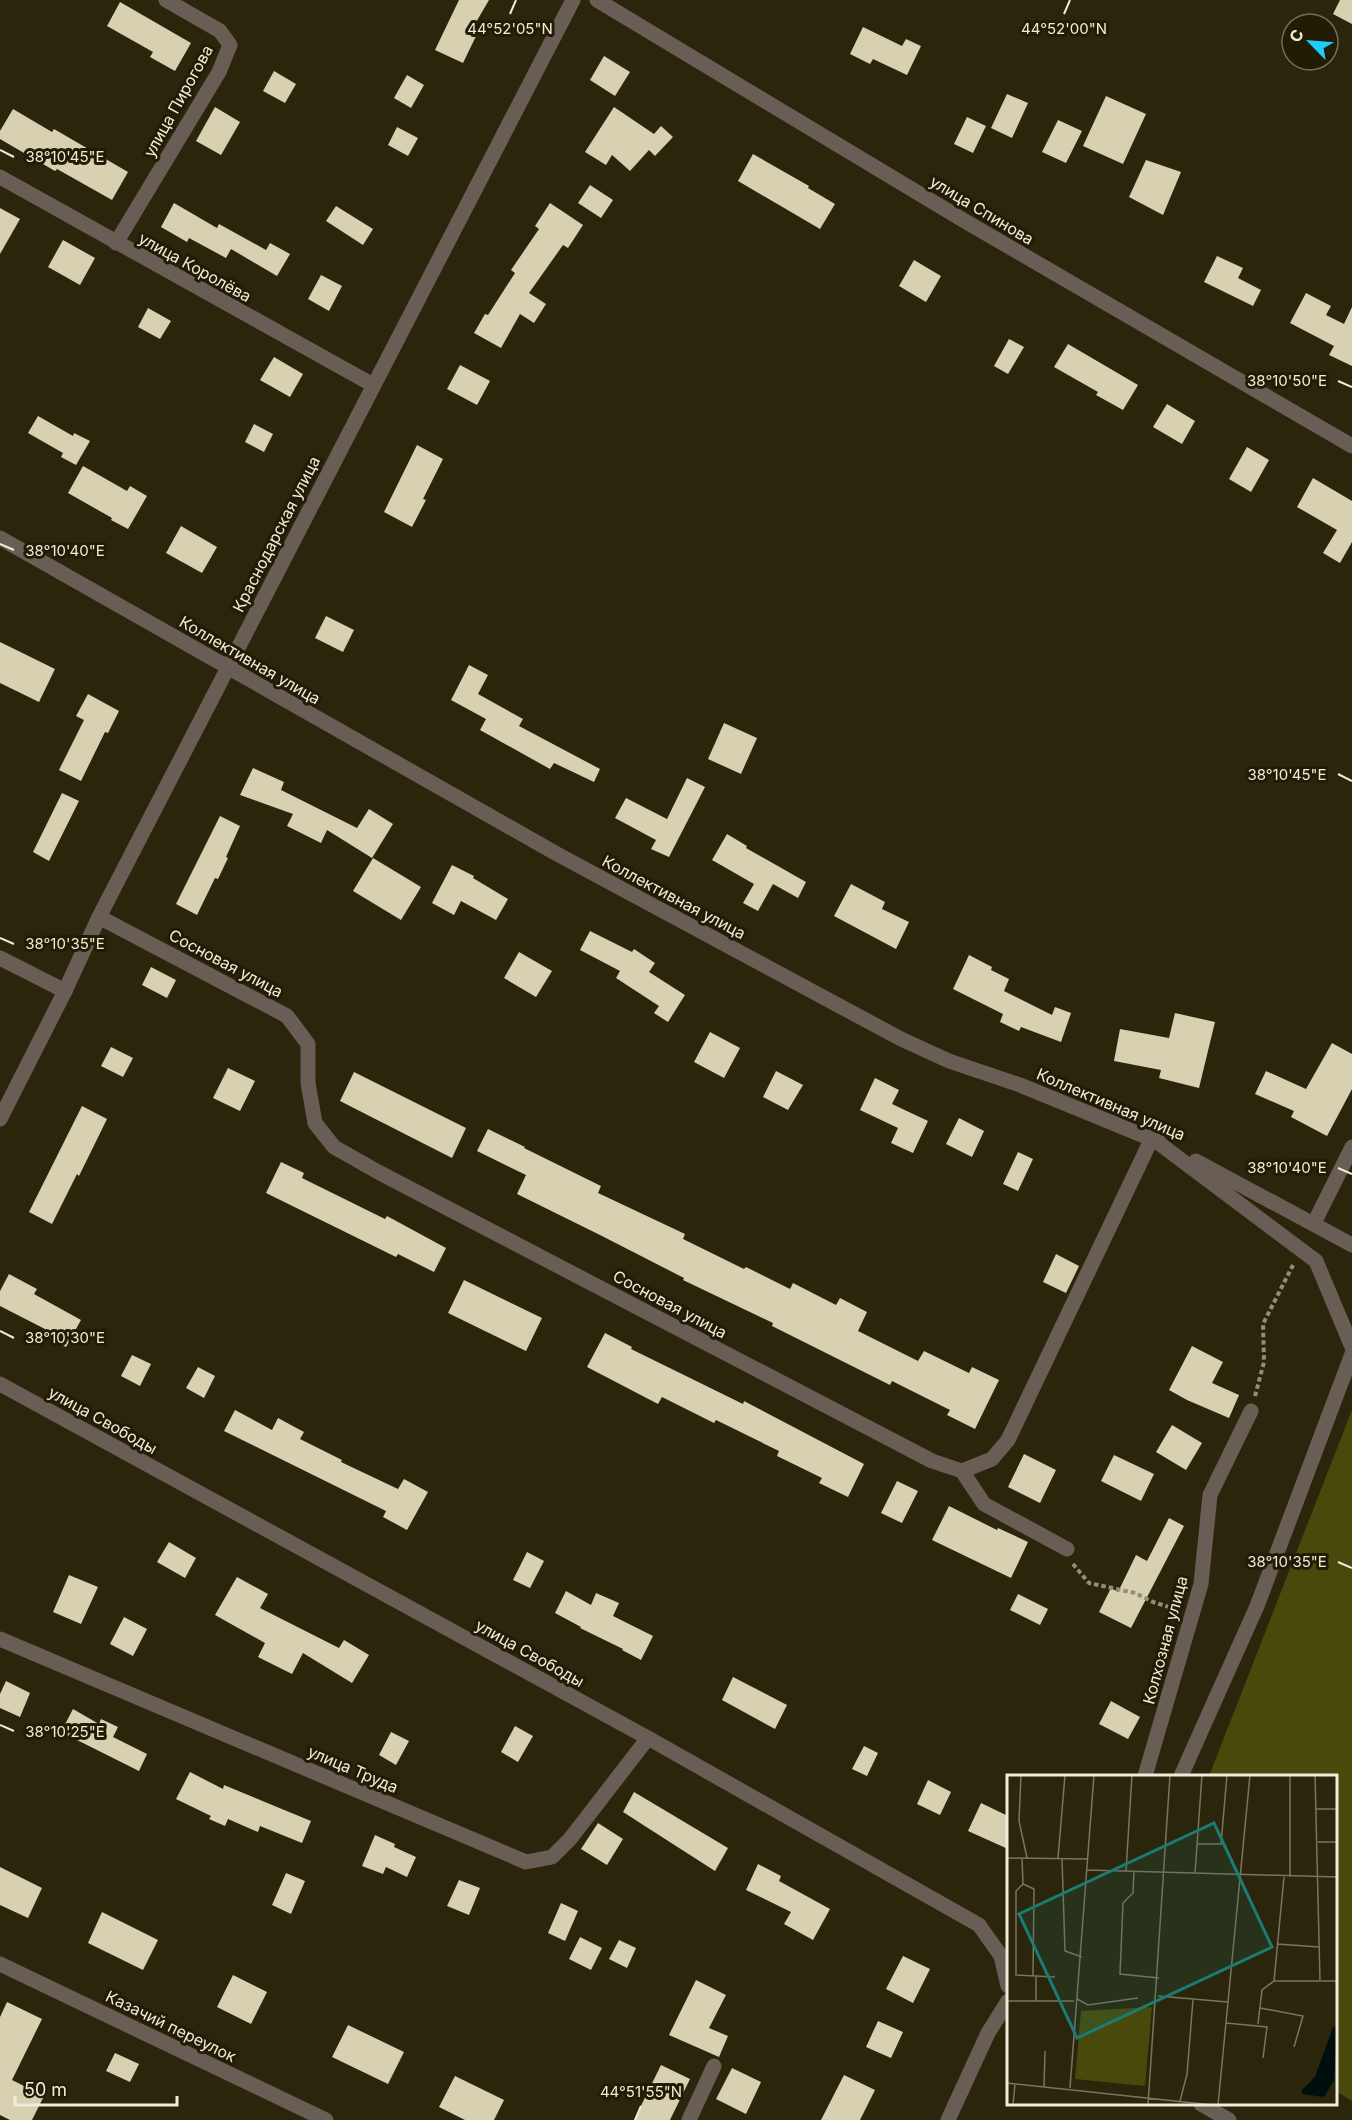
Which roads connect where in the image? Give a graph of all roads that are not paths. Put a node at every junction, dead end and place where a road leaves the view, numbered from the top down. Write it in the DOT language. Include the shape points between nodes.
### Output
graph roads {
  1 [pos="166,0"];
  2 [pos="573,0"];
  3 [pos="597,0"];
  4 [pos="0,177"];
  5 [pos="116,243"];
  6 [pos="373,386"];
  7 [pos="1352,447"];
  8 [pos="0,538"];
  9 [pos="227,668"];
  10 [pos="99,917"];
  11 [pos="0,958"];
  12 [pos="65,991"];
  13 [pos="0,1119"];
  14 [pos="1152,1138"];
  15 [pos="1352,1147"];
  16 [pos="1314,1223"];
  17 [pos="1352,1245"];
  18 [pos="1352,1347"];
  19 [pos="1352,1354"];
  20 [pos="0,1384"];
  21 [pos="1251,1411"];
  22 [pos="962,1471"];
  23 [pos="1067,1549"];
  24 [pos="0,1639"];
  25 [pos="648,1738"];
  26 [pos="1145,1775"];
  27 [pos="1181,1775"];
  28 [pos="1005,1954"];
  29 [pos="0,1964"];
  30 [pos="1007,1975"];
  31 [pos="1007,2003"];
  32 [pos="714,2066"];
  33 [pos="1204,2105"];
  34 [pos="326,2120"];
  35 [pos="689,2120"];
  36 [pos="948,2120"];
  37 [pos="1229,2120"];
  1 -- 5 [label="street, улица Пирогова" via="220,32 230,45 219,72"];
  2 -- 6 [label="street, Краснодарская улица"];
  3 -- 7 [label="street, улица Спинова"];
  4 -- 5 [label="street, улица Королёва"];
  5 -- 6 [label="street, улица Королёва"];
  6 -- 9 [label="street, Краснодарская улица"];
  8 -- 9 [label="street, Коллективная улица"];
  9 -- 10 [label="street, Краснодарская улица"];
  9 -- 14 [label="street, Коллективная улица" via="557,854 901,1038 949,1061"];
  10 -- 12 [label="street, Краснодарская улица"];
  10 -- 22 [label="street, Сосновая улица" via="287,1016 308,1044 308,1083 315,1123 334,1147 921,1455"];
  11 -- 12 [label="street"];
  12 -- 13 [label="street, Краснодарская улица"];
  14 -- 16 [label="street, Коллективная улица"];
  14 -- 18 [label="street" via="1316,1261"];
  14 -- 22 [label="street" via="1008,1440 992,1459"];
  15 -- 16 [label="street"];
  16 -- 17 [label="street, Коллективная улица"];
  19 -- 27 [label="street" via="1257,1606"];
  20 -- 25 [label="street, улица Свободы"];
  21 -- 26 [label="street, Колхозная улица" via="1210,1495 1201,1584"];
  22 -- 23 [label="street" via="984,1504"];
  24 -- 25 [label="street, улица Труда" via="526,1862 552,1857 564,1845"];
  25 -- 28 [label="street, улица Свободы" via="979,1925"];
  28 -- 30 [label="street, улица Свободы"];
  29 -- 34 [label="street, Казачий переулок"];
  31 -- 36 [label="street" via="987,2033"];
  32 -- 35 [label="street"];
  33 -- 37 [label="street"];
}
